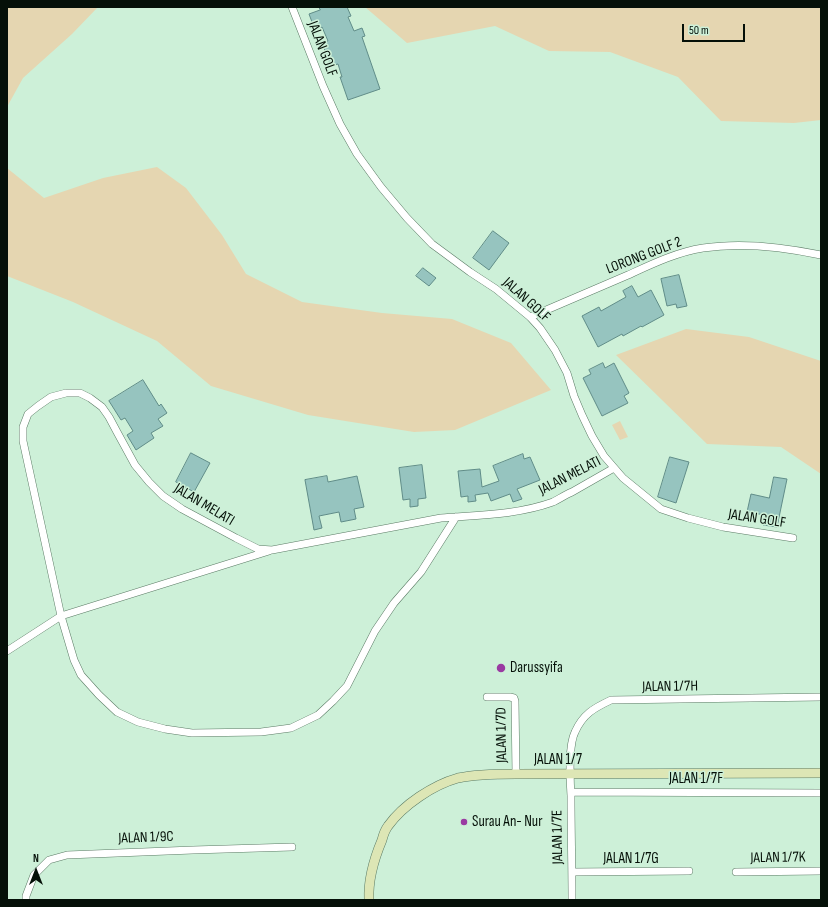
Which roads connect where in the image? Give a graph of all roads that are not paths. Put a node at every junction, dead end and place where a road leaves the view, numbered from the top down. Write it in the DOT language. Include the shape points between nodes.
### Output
graph roads {
  1 [pos="292,7"];
  2 [pos="821,255"];
  3 [pos="530,317"];
  4 [pos="614,468"];
  5 [pos="456,516"];
  6 [pos="793,538"];
  7 [pos="272,550"];
  8 [pos="61,616"];
  9 [pos="7,651"];
  10 [pos="487,697"];
  11 [pos="821,697"];
  12 [pos="821,773"];
  13 [pos="516,774"];
  14 [pos="570,774"];
  15 [pos="571,792"];
  16 [pos="821,793"];
  17 [pos="292,847"];
  18 [pos="690,871"];
  19 [pos="821,871"];
  20 [pos="572,872"];
  21 [pos="736,872"];
  22 [pos="26,900"];
  23 [pos="369,900"];
  24 [pos="572,900"];
  1 -- 3 [label="street, JALAN GOLF" via="340,124 357,154 381,187 432,244 496,289"];
  2 -- 3 [label="street, LORONG GOLF 2" via="738,245 702,248 671,256"];
  3 -- 4 [label="street, JALAN GOLF" via="555,350 592,436"];
  4 -- 5 [label="street, JALAN MELATI" via="554,501 530,509 504,514"];
  4 -- 6 [label="street, JALAN GOLF" via="662,508 723,527"];
  5 -- 7 [label="street, JALAN MELATI"];
  5 -- 8 [label="street, JALAN MELATI" via="421,572 375,631 346,686 318,715 291,728 261,732 192,733 138,722 117,712 81,675"];
  7 -- 8 [label="street"];
  7 -- 8 [label="street, JALAN MELATI" via="258,549 163,496 135,465 110,417 102,407 80,393 66,392 51,397 28,414 23,427 23,441"];
  8 -- 9 [label="street"];
  10 -- 13 [label="street, JALAN 1/7D" via="510,697 516,701"];
  11 -- 14 [label="street, JALAN 1/7H" via="611,700 587,713 578,726 572,740"];
  12 -- 14 [label="street, JALAN 1/7"];
  13 -- 14 [label="street, JALAN 1/7"];
  13 -- 23 [label="street, JALAN 1/7" via="473,775 456,779 420,796 400,812 387,827 378,850 371,872"];
  14 -- 15 [label="street, JALAN 1/7E"];
  15 -- 16 [label="street, JALAN 1/7F"];
  15 -- 20 [label="street, JALAN 1/7E"];
  17 -- 22 [label="street, JALAN 1/9C" via="67,855 49,860 34,875"];
  18 -- 20 [label="street, JALAN 1/7G"];
  19 -- 21 [label="street, JALAN 1/7K"];
  20 -- 24 [label="street, JALAN 1/7E"];
}
